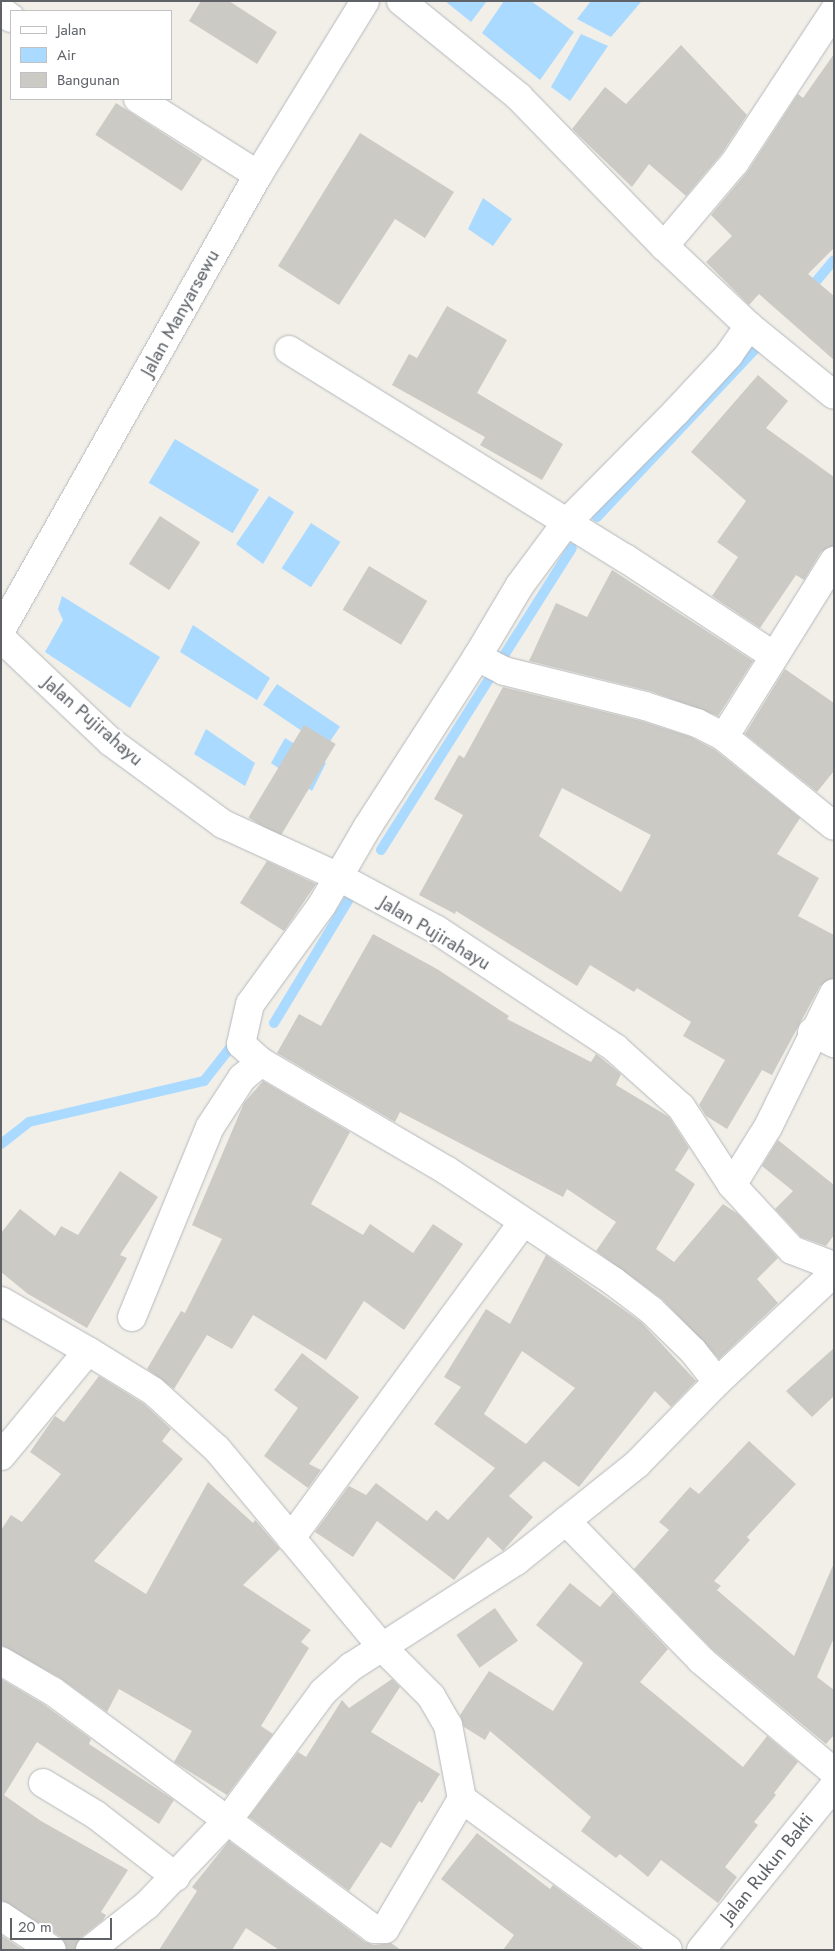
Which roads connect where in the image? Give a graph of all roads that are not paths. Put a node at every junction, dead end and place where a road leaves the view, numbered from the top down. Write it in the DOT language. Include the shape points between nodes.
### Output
graph roads {
  1 [pos="365,1"];
  2 [pos="401,1"];
  3 [pos="834,11"];
  4 [pos="140,100"];
  5 [pos="258,175"];
  6 [pos="664,246"];
  7 [pos="752,329"];
  8 [pos="289,350"];
  9 [pos="834,395"];
  10 [pos="566,523"];
  11 [pos="834,561"];
  12 [pos="1,630"];
  13 [pos="1,638"];
  14 [pos="774,656"];
  15 [pos="488,663"];
  16 [pos="724,737"];
  17 [pos="834,826"];
  18 [pos="339,877"];
  19 [pos="834,993"];
  20 [pos="823,1038"];
  21 [pos="261,1062"];
  22 [pos="732,1186"];
  23 [pos="522,1223"];
  24 [pos="834,1266"];
  25 [pos="834,1273"];
  26 [pos="1,1301"];
  27 [pos="132,1317"];
  28 [pos="88,1351"];
  29 [pos="717,1382"];
  30 [pos="1,1456"];
  31 [pos="566,1521"];
  32 [pos="291,1538"];
  33 [pos="382,1647"];
  34 [pos="1,1661"];
  35 [pos="834,1772"];
  36 [pos="43,1783"];
  37 [pos="834,1786"];
  38 [pos="462,1799"];
  39 [pos="228,1820"];
  40 [pos="176,1877"];
  41 [pos="1,1916"];
  42 [pos="39,1947"];
  43 [pos="708,1947"];
  44 [pos="90,1950"];
  45 [pos="668,1950"];
  1 -- 5 [label="street, Jalan Manyarsewu"];
  2 -- 6 [label="street" via="519,97"];
  3 -- 6 [label="street" via="735,162"];
  4 -- 5 [label="street"];
  5 -- 12 [label="street, Jalan Manyarsewu"];
  6 -- 7 [label="street"];
  7 -- 9 [label="street"];
  7 -- 10 [label="street" via="676,412"];
  8 -- 10 [label="street"];
  10 -- 14 [label="street"];
  10 -- 15 [label="street" via="520,585"];
  11 -- 14 [label="street"];
  13 -- 18 [label="street, Jalan Pujirahayu" via="111,742 224,824"];
  14 -- 16 [label="street"];
  15 -- 16 [label="street" via="645,706 697,723"];
  15 -- 18 [label="street" via="368,826"];
  16 -- 17 [label="street"];
  18 -- 21 [label="street" via="250,1004 241,1044"];
  18 -- 22 [label="street, Jalan Pujirahayu" via="437,930 615,1048 681,1107"];
  19 -- 20 [label="street"];
  20 -- 22 [label="street"];
  21 -- 23 [label="street" via="446,1170"];
  21 -- 27 [label="street" via="242,1078 210,1127"];
  22 -- 24 [label="street, Jalan Pujirahayu" via="792,1250"];
  23 -- 29 [label="street" via="574,1254 650,1310 692,1351"];
  23 -- 32 [label="street"];
  25 -- 29 [label="street"];
  26 -- 28 [label="street"];
  28 -- 30 [label="street"];
  28 -- 32 [label="street" via="153,1391 217,1449"];
  29 -- 31 [label="street" via="637,1464"];
  31 -- 33 [label="street" via="516,1561"];
  31 -- 35 [label="street" via="701,1660"];
  32 -- 33 [label="street"];
  33 -- 38 [label="street" via="431,1696 448,1725"];
  33 -- 39 [label="street" via="351,1667 323,1692"];
  34 -- 39 [label="street" via="52,1691"];
  36 -- 40 [label="street" via="96,1815"];
  37 -- 43 [label="street, Jalan Rukun Bakti"];
  38 -- 39 [label="street" via="385,1929 380,1930"];
  38 -- 45 [label="street"];
  39 -- 40 [label="street"];
  40 -- 44 [label="street" via="147,1905"];
  41 -- 42 [label="street"];
}
